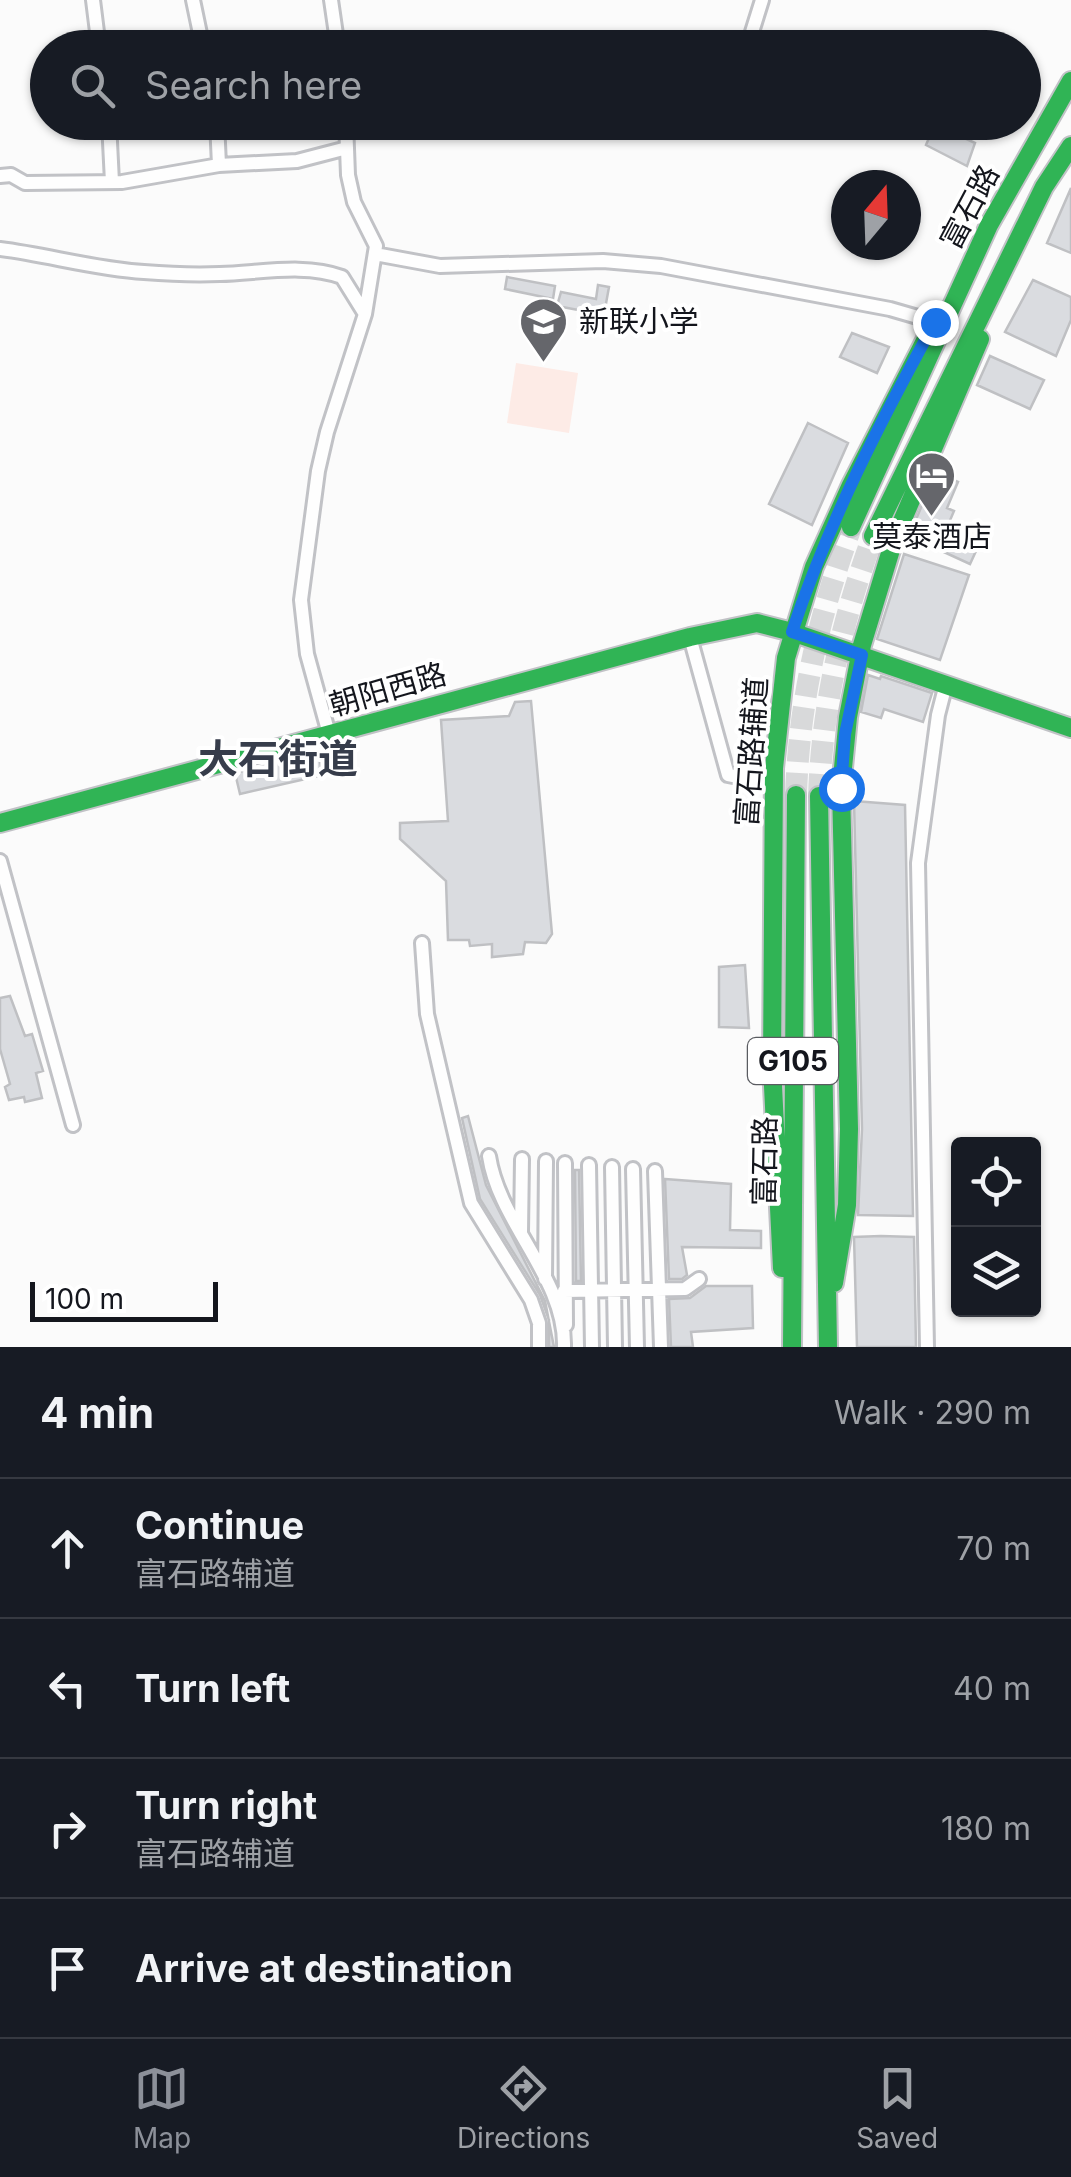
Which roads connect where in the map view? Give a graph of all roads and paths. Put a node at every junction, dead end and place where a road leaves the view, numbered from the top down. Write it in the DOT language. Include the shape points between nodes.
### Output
graph roads {
  1 [pos="93,0"];
  2 [pos="193,0"];
  3 [pos="330,0"];
  4 [pos="762,0"];
  5 [pos="97,30"];
  6 [pos="199,30"];
  7 [pos="335,30"];
  8 [pos="753,30"];
  9 [pos="1071,81"];
  10 [pos="1041,133"];
  11 [pos="109,140"];
  12 [pos="217,140"];
  13 [pos="347,140"];
  14 [pos="1037,140"];
  15 [pos="1071,146"];
  16 [pos="347,148"];
  17 [pos="218,165"];
  18 [pos="0,176"];
  19 [pos="112,182"];
  20 [pos="988,225"];
  21 [pos="1020,240"];
  22 [pos="0,249"];
  23 [pos="376,254"];
  24 [pos="365,314"];
  25 [pos="935,322"];
  26 [pos="851,527"];
  27 [pos="873,536"];
  28 [pos="792,632"];
  29 [pos="690,637"];
  30 [pos="862,655"];
  31 [pos="946,684"];
  32 [pos="1071,728"];
  33 [pos="329,734"];
  34 [pos="774,784"];
  35 [pos="796,795"];
  36 [pos="819,796"];
  37 [pos="0,824"];
  38 [pos="0,861"];
  39 [pos="422,943"];
  40 [pos="73,1125"];
  41 [pos="488,1156"];
  42 [pos="522,1159"];
  43 [pos="546,1161"];
  44 [pos="566,1163"];
  45 [pos="590,1165"];
  46 [pos="612,1167"];
  47 [pos="633,1169"];
  48 [pos="655,1171"];
  49 [pos="521,1236"];
  50 [pos="698,1279"];
  51 [pos="548,1285"];
  52 [pos="659,1289"];
  53 [pos="591,1290"];
  54 [pos="614,1290"];
  55 [pos="636,1290"];
  56 [pos="568,1291"];
  57 [pos="828,1323"];
  58 [pos="792,1337"];
  59 [pos="564,1344"];
  60 [pos="539,1347"];
  61 [pos="592,1347"];
  62 [pos="616,1347"];
  63 [pos="637,1347"];
  64 [pos="661,1347"];
  65 [pos="828,1347"];
  66 [pos="928,1347"];
  1 -- 5 [label="street"];
  2 -- 6 [label="street"];
  3 -- 7 [label="street"];
  4 -- 8 [label="street"];
  9 -- 10 [label="main road, 富石路"];
  11 -- 19 [label="street"];
  12 -- 17 [label="street"];
  13 -- 16 [label="street"];
  14 -- 20 [label="main road, 富石路"];
  15 -- 21 [label="main road, 富石路"];
  16 -- 17 [label="street" via="296,161"];
  16 -- 23 [label="street" via="354,202"];
  17 -- 19 [label="street"];
  18 -- 19 [label="street" via="25,183"];
  20 -- 25 [label="main road, 富石路辅道"];
  20 -- 26 [label="main road, 富石路"];
  21 -- 27 [label="main road, 富石路"];
  21 -- 30 [label="main road" via="907,508"];
  22 -- 24 [label="street" via="142,272 323,272 342,277"];
  23 -- 24 [label="street"];
  23 -- 25 [label="street" via="440,266 662,266"];
  24 -- 33 [label="street" via="318,471 301,600 307,654"];
  25 -- 28 [label="main road, 富石路辅道" via="850,485"];
  28 -- 29 [label="main road, 朝阳西路" via="757,623"];
  28 -- 30 [label="main road, 朝阳西路"];
  28 -- 34 [label="main road, 富石路辅道"];
  29 -- 33 [label="main road, 朝阳西路"];
  29 -- 34 [label="street" via="728,776"];
  30 -- 31 [label="main road, 朝阳西路"];
  30 -- 57 [label="main road" via="842,754 849,1130 846,1204"];
  31 -- 32 [label="main road, 朝阳西路"];
  31 -- 66 [label="street" via="918,864"];
  33 -- 37 [label="main road, 朝阳西路"];
  34 -- 58 [label="main road, 富石路辅道" via="772,1066"];
  35 -- 58 [label="main road, 富石路 / G105"];
  36 -- 57 [label="main road, 富石路 / G105"];
  38 -- 40 [label="street"];
  39 -- 60 [label="street" via="427,1014 470,1203 530,1300"];
  41 -- 49 [label="street" via="492,1182"];
  42 -- 49 [label="street"];
  43 -- 51 [label="street"];
  44 -- 56 [label="street"];
  45 -- 53 [label="street"];
  46 -- 54 [label="street"];
  47 -- 55 [label="street"];
  48 -- 52 [label="street"];
  49 -- 51 [label="street"];
  50 -- 52 [label="street" via="684,1289"];
  51 -- 56 [label="street"];
  51 -- 59 [label="street"];
  52 -- 55 [label="street"];
  52 -- 64 [label="street"];
  53 -- 54 [label="street"];
  53 -- 56 [label="street"];
  53 -- 61 [label="street"];
  54 -- 55 [label="street"];
  54 -- 62 [label="street"];
  55 -- 63 [label="street"];
  56 -- 59 [label="street"];
  57 -- 65 [label="main road, 富石路 / G105"];
}
